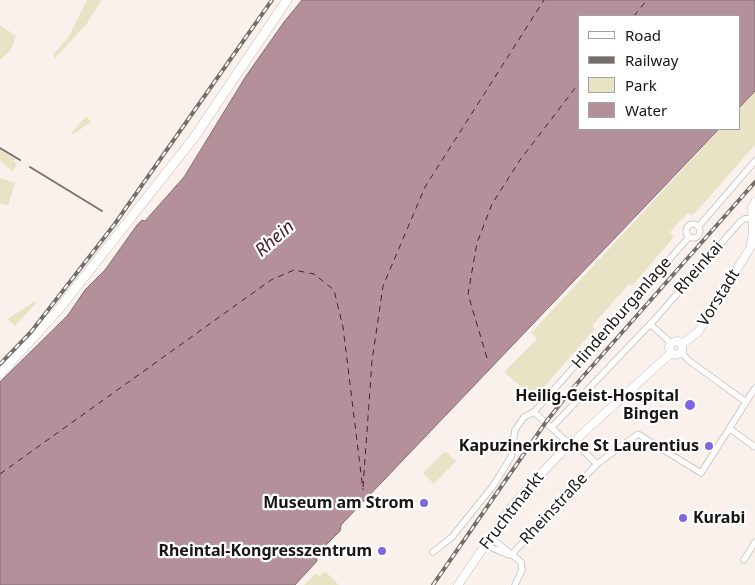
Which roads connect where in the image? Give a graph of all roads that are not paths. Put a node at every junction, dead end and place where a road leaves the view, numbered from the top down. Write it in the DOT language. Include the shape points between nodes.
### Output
graph roads {
  1 [pos="287,0"];
  2 [pos="755,160"];
  3 [pos="755,202"];
  4 [pos="754,219"];
  5 [pos="698,226"];
  6 [pos="689,236"];
  7 [pos="753,244"];
  8 [pos="650,324"];
  9 [pos="671,343"];
  10 [pos="682,344"];
  11 [pos="671,353"];
  12 [pos="682,353"];
  13 [pos="0,374"];
  14 [pos="755,388"];
  15 [pos="746,402"];
  16 [pos="534,412"];
  17 [pos="552,427"];
  18 [pos="730,429"];
  19 [pos="574,442"];
  20 [pos="755,447"];
  21 [pos="597,464"];
  22 [pos="490,537"];
  23 [pos="755,542"];
  24 [pos="485,545"];
  25 [pos="433,552"];
  26 [pos="512,555"];
  27 [pos="744,560"];
  28 [pos="458,585"];
  29 [pos="515,585"];
  1 -- 13 [label="main road" via="192,139 65,302"];
  2 -- 5 [label="street"];
  3 -- 4 [label="main road, Vorstadt" via="752,207"];
  4 -- 7 [label="main road, Vorstadt"];
  4 -- 8 [label="street, Rheinkai" via="744,219 739,223"];
  5 -- 6 [label="street" via="699,235"];
  5 -- 6 [label="street" via="688,226 686,232"];
  6 -- 16 [label="street, Hindenburganlage"];
  7 -- 10 [label="main road, Vorstadt" via="698,332"];
  8 -- 9 [label="street"];
  8 -- 17 [label="street, Rheinkai"];
  9 -- 10 [label="main road" via="677,341"];
  9 -- 11 [label="main road"];
  10 -- 12 [label="main road"];
  11 -- 12 [label="main road"];
  11 -- 19 [label="main road"];
  12 -- 15 [label="street"];
  14 -- 15 [label="street"];
  15 -- 18 [label="street"];
  16 -- 17 [label="street"];
  16 -- 25 [label="street, Hindenburganlage" via="517,426 511,456 485,498 452,537"];
  17 -- 19 [label="street" via="564,439"];
  18 -- 20 [label="street"];
  18 -- 21 [label="street, Rheinstraße" via="701,473 638,434"];
  19 -- 21 [label="street"];
  19 -- 22 [label="main road, Fruchtmarkt" via="529,486"];
  21 -- 26 [label="street, Rheinstraße"];
  22 -- 24 [label="main road, Fruchtmarkt"];
  22 -- 26 [label="street"];
  23 -- 27 [label="street"];
  24 -- 26 [label="street"];
  24 -- 28 [label="main road, Fruchtmarkt"];
  26 -- 29 [label="street" via="521,562 522,570"];
}
